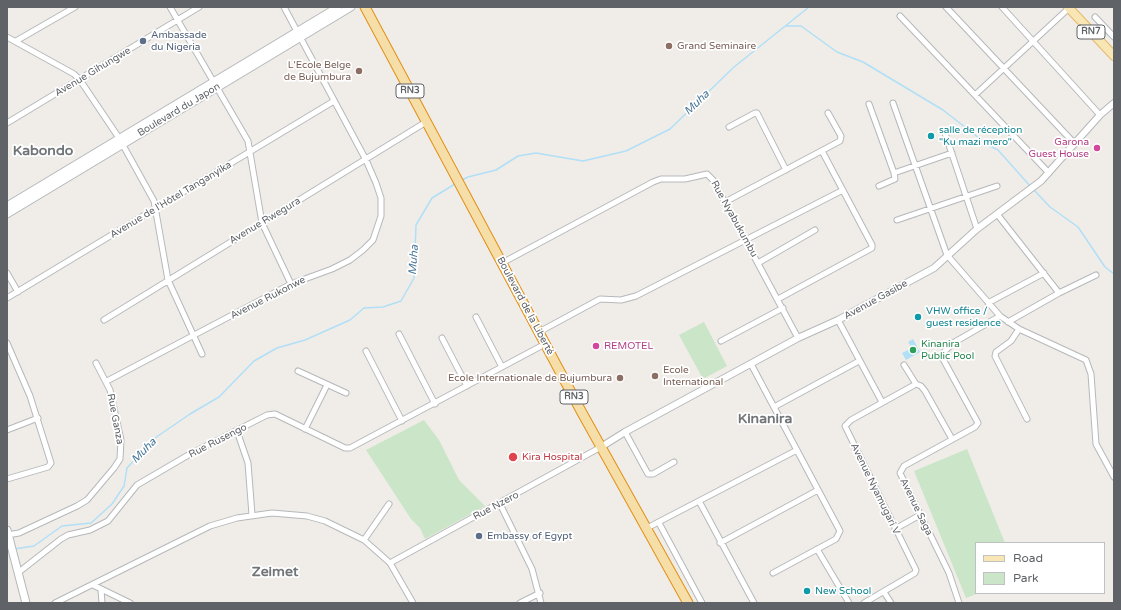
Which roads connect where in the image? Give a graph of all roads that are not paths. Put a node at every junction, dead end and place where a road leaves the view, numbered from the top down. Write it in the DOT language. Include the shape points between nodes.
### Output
graph roads {
  1 [pos="75,7"];
  2 [pos="170,7"];
  3 [pos="199,7"];
  4 [pos="284,7"];
  5 [pos="338,7"];
  6 [pos="351,7"];
  7 [pos="365,7"];
  8 [pos="946,7"];
  9 [pos="1002,7"];
  10 [pos="1069,8"];
  11 [pos="900,16"];
  12 [pos="1095,17"];
  13 [pos="178,20"];
  14 [pos="298,34"];
  15 [pos="1114,37"];
  16 [pos="7,38"];
  17 [pos="16,41"];
  18 [pos="1034,41"];
  19 [pos="1114,56"];
  20 [pos="1004,68"];
  21 [pos="80,80"];
  22 [pos="214,85"];
  23 [pos="975,95"];
  24 [pos="334,101"];
  25 [pos="893,103"];
  26 [pos="1114,103"];
  27 [pos="869,104"];
  28 [pos="828,113"];
  29 [pos="1100,115"];
  30 [pos="426,122"];
  31 [pos="7,123"];
  32 [pos="729,127"];
  33 [pos="945,133"];
  34 [pos="121,140"];
  35 [pos="1075,144"];
  36 [pos="822,151"];
  37 [pos="251,152"];
  38 [pos="952,153"];
  39 [pos="366,160"];
  40 [pos="915,166"];
  41 [pos="786,170"];
  42 [pos="894,173"];
  43 [pos="1049,173"];
  44 [pos="878,186"];
  45 [pos="997,186"];
  46 [pos="45,187"];
  47 [pos="843,190"];
  48 [pos="967,196"];
  49 [pos="725,202"];
  50 [pos="7,206"];
  51 [pos="156,208"];
  52 [pos="930,209"];
  53 [pos="7,214"];
  54 [pos="997,214"];
  55 [pos="897,220"];
  56 [pos="262,223"];
  57 [pos="977,229"];
  58 [pos="816,230"];
  59 [pos="746,241"];
  60 [pos="947,255"];
  61 [pos="502,263"];
  62 [pos="758,263"];
  63 [pos="7,273"];
  64 [pos="1044,273"];
  65 [pos="1096,275"];
  66 [pos="168,280"];
  67 [pos="291,284"];
  68 [pos="18,292"];
  69 [pos="1059,293"];
  70 [pos="7,298"];
  71 [pos="778,299"];
  72 [pos="988,303"];
  73 [pos="782,308"];
  74 [pos="476,316"];
  75 [pos="1000,316"];
  76 [pos="104,320"];
  77 [pos="838,320"];
  78 [pos="1008,322"];
  79 [pos="1018,329"];
  80 [pos="538,332"];
  81 [pos="399,334"];
  82 [pos="194,336"];
  83 [pos="442,338"];
  84 [pos="798,338"];
  85 [pos="721,341"];
  86 [pos="7,343"];
  87 [pos="545,344"];
  88 [pos="366,352"];
  89 [pos="202,354"];
  90 [pos="859,361"];
  91 [pos="96,363"];
  92 [pos="751,364"];
  93 [pos="904,365"];
  94 [pos="502,367"];
  95 [pos="298,371"];
  96 [pos="107,381"];
  97 [pos="916,384"];
  98 [pos="327,385"];
  99 [pos="467,386"];
  100 [pos="346,393"];
  101 [pos="882,402"];
  102 [pos="435,404"];
  103 [pos="774,407"];
  104 [pos="38,418"];
  105 [pos="1027,419"];
  106 [pos="402,422"];
  107 [pos="305,429"];
  108 [pos="7,430"];
  109 [pos="237,431"];
  110 [pos="625,432"];
  111 [pos="954,438"];
  112 [pos="601,447"];
  113 [pos="797,450"];
  114 [pos="674,462"];
  115 [pos="1114,477"];
  116 [pos="7,479"];
  117 [pos="818,490"];
  118 [pos="699,502"];
  119 [pos="389,504"];
  120 [pos="500,504"];
  121 [pos="252,515"];
  122 [pos="920,515"];
  123 [pos="659,523"];
  124 [pos="647,528"];
  125 [pos="895,529"];
  126 [pos="7,533"];
  127 [pos="364,540"];
  128 [pos="720,542"];
  129 [pos="9,545"];
  130 [pos="817,549"];
  131 [pos="12,557"];
  132 [pos="390,563"];
  133 [pos="19,572"];
  134 [pos="772,573"];
  135 [pos="93,585"];
  136 [pos="101,590"];
  137 [pos="884,592"];
  138 [pos="540,593"];
  139 [pos="26,601"];
  140 [pos="55,603"];
  141 [pos="102,603"];
  142 [pos="130,603"];
  143 [pos="413,603"];
  144 [pos="520,603"];
  145 [pos="541,603"];
  146 [pos="688,603"];
  147 [pos="702,603"];
  148 [pos="754,603"];
  149 [pos="849,603"];
  150 [pos="864,603"];
  151 [pos="891,603"];
  152 [pos="958,603"];
  1 -- 17 [label="street"];
  2 -- 13 [label="street"];
  3 -- 13 [label="street, Avenue Gihungwe"];
  4 -- 14 [label="street, Avenue Rukonwe"];
  5 -- 14 [label="main road, Boulevard du Japon"];
  6 -- 14 [label="main road, Boulevard du Japon"];
  7 -- 30 [label="highway, Boulevard de la Liberté / RN3"];
  8 -- 20 [label="street"];
  9 -- 18 [label="street"];
  10 -- 18 [label="street"];
  10 -- 19 [label="main road, RN7"];
  11 -- 23 [label="street"];
  12 -- 15 [label="street"];
  13 -- 21 [label="street, Avenue Gihungwe"];
  13 -- 22 [label="street"];
  14 -- 22 [label="main road, Boulevard du Japon"];
  14 -- 24 [label="street, Avenue Rukonwe"];
  16 -- 17 [label="street"];
  17 -- 21 [label="street" via="74,74"];
  18 -- 20 [label="street"];
  18 -- 29 [label="street"];
  20 -- 23 [label="street"];
  20 -- 35 [label="street"];
  21 -- 31 [label="street, Avenue Gihungwe"];
  21 -- 34 [label="street"];
  22 -- 34 [label="main road, Boulevard du Japon"];
  22 -- 37 [label="street" via="248,141"];
  23 -- 43 [label="street"];
  24 -- 37 [label="street, Avenue de l'Hôtel Tanganyika"];
  24 -- 39 [label="street, Avenue Rukonwe"];
  25 -- 40 [label="street"];
  26 -- 29 [label="street, Avenue Gasibe"];
  27 -- 42 [label="street"];
  28 -- 36 [label="street" via="842,138 840,142"];
  29 -- 35 [label="street, Avenue Gasibe"];
  30 -- 39 [label="street, Avenue Rwegura"];
  30 -- 61 [label="highway, Boulevard de la Liberté / RN3"];
  32 -- 41 [label="street" via="758,113"];
  33 -- 38 [label="street"];
  34 -- 46 [label="main road, Boulevard du Japon"];
  34 -- 51 [label="street"];
  35 -- 43 [label="street, Avenue Gasibe"];
  36 -- 41 [label="street"];
  36 -- 47 [label="street"];
  37 -- 51 [label="street, Avenue de l'Hôtel Tanganyika"];
  37 -- 56 [label="street"];
  38 -- 40 [label="street"];
  38 -- 48 [label="street"];
  39 -- 56 [label="street, Avenue Rwegura"];
  39 -- 67 [label="street, Avenue Rukonwe" via="381,198 381,216 372,240 350,260"];
  40 -- 42 [label="street"];
  40 -- 52 [label="street"];
  41 -- 49 [label="street"];
  42 -- 44 [label="street" via="894,179"];
  43 -- 54 [label="street, Avenue Gasibe"];
  45 -- 48 [label="street"];
  46 -- 50 [label="main road, Boulevard du Japon"];
  46 -- 53 [label="main road, Boulevard du Japon"];
  47 -- 59 [label="street"];
  47 -- 71 [label="street" via="872,248"];
  48 -- 52 [label="street"];
  48 -- 57 [label="street"];
  49 -- 59 [label="street, Rue Nyabukumbu"];
  49 -- 61 [label="street, Rue Nyabukumbu" via="707,174 685,179 661,179"];
  51 -- 66 [label="street"];
  51 -- 68 [label="street, Avenue de l'Hôtel Tanganyika"];
  52 -- 55 [label="street"];
  52 -- 60 [label="street"];
  54 -- 57 [label="street, Avenue Gasibe"];
  54 -- 64 [label="street"];
  56 -- 66 [label="street, Avenue Rwegura"];
  56 -- 67 [label="street"];
  57 -- 60 [label="street, Avenue Gasibe"];
  58 -- 62 [label="street"];
  59 -- 62 [label="street, Rue Nyabukumbu"];
  59 -- 80 [label="street" via="636,296 621,300 600,298"];
  60 -- 72 [label="street"];
  60 -- 77 [label="street, Avenue Gasibe" via="934,268"];
  61 -- 80 [label="highway, Boulevard de la Liberté / RN3"];
  62 -- 71 [label="street, Rue Nyabukumbu"];
  63 -- 68 [label="street"];
  64 -- 69 [label="street"];
  64 -- 72 [label="street"];
  65 -- 69 [label="street"];
  66 -- 76 [label="street, Avenue Rwegura"];
  66 -- 82 [label="street"];
  67 -- 82 [label="street, Avenue Rukonwe"];
  68 -- 70 [label="street, Avenue de l'Hôtel Tanganyika"];
  69 -- 78 [label="street"];
  71 -- 73 [label="street, Rue Nyabukumbu"];
  72 -- 75 [label="street"];
  73 -- 84 [label="street, Rue Nyabukumbu"];
  73 -- 85 [label="street"];
  74 -- 94 [label="street"];
  75 -- 78 [label="street"];
  75 -- 111 [label="street" via="953,343 943,353 943,359 978,424"];
  77 -- 84 [label="street, Avenue Gasibe"];
  77 -- 90 [label="street"];
  78 -- 79 [label="street"];
  79 -- 105 [label="street" via="995,356"];
  79 -- 115 [label="street" via="1086,360 1091,374 1096,444"];
  80 -- 87 [label="highway, Boulevard de la Liberté / RN3"];
  81 -- 102 [label="street"];
  82 -- 89 [label="street"];
  82 -- 96 [label="street, Avenue Rukonwe"];
  83 -- 99 [label="street"];
  84 -- 92 [label="street, Avenue Gasibe"];
  86 -- 104 [label="street"];
  87 -- 94 [label="street, Rue Rusengo"];
  87 -- 112 [label="highway, Boulevard de la Liberté / RN3"];
  88 -- 106 [label="street"];
  90 -- 101 [label="street"];
  90 -- 103 [label="street"];
  91 -- 96 [label="street, Rue Ganza"];
  92 -- 103 [label="street"];
  92 -- 110 [label="street, Avenue Gasibe"];
  93 -- 97 [label="street"];
  94 -- 99 [label="street, Rue Rusengo"];
  95 -- 98 [label="street"];
  96 -- 126 [label="street, Rue Ganza" via="121,440 120,459 87,500 19,533"];
  97 -- 101 [label="street, Avenue Nyamugari V"];
  97 -- 111 [label="street" via="925,390"];
  98 -- 100 [label="street"];
  98 -- 107 [label="street"];
  99 -- 102 [label="street, Rue Rusengo"];
  101 -- 125 [label="street, Avenue Nyamugari V" via="845,426"];
  102 -- 106 [label="street, Rue Rusengo"];
  103 -- 113 [label="street"];
  104 -- 108 [label="street"];
  104 -- 116 [label="street" via="51,465"];
  106 -- 107 [label="street, Rue Rusengo" via="350,448"];
  107 -- 109 [label="street, Rue Rusengo" via="271,413"];
  109 -- 121 [label="street" via="248,463"];
  109 -- 133 [label="street, Rue Rusengo" via="190,454 137,485 108,521 61,539"];
  110 -- 112 [label="street, Avenue Gasibe"];
  110 -- 114 [label="street" via="648,474 653,474"];
  111 -- 122 [label="street, Avenue Saga" via="901,470 901,478"];
  112 -- 120 [label="street, Rue Nzero"];
  112 -- 124 [label="highway, Boulevard de la Liberté / RN3"];
  113 -- 117 [label="street"];
  113 -- 118 [label="street"];
  117 -- 128 [label="street"];
  117 -- 130 [label="street" via="840,531 836,539"];
  118 -- 123 [label="street"];
  118 -- 128 [label="street"];
  119 -- 127 [label="street"];
  120 -- 132 [label="street, Rue Nzero"];
  120 -- 138 [label="street" via="532,568"];
  121 -- 127 [label="street" via="307,516 325,521"];
  121 -- 135 [label="street" via="210,526"];
  122 -- 125 [label="street"];
  122 -- 152 [label="street, Avenue Saga" via="949,573"];
  123 -- 124 [label="street"];
  123 -- 147 [label="street"];
  124 -- 146 [label="highway, Boulevard de la Liberté / RN3"];
  125 -- 137 [label="street, Avenue Nyamugari V" via="916,570"];
  126 -- 129 [label="main road"];
  127 -- 132 [label="street"];
  128 -- 148 [label="street"];
  129 -- 131 [label="main road"];
  130 -- 134 [label="street"];
  130 -- 149 [label="street"];
  131 -- 133 [label="main road"];
  131 -- 139 [label="main road" via="18,583"];
  132 -- 143 [label="street"];
  133 -- 139 [label="main road"];
  135 -- 136 [label="street"];
  135 -- 140 [label="street"];
  136 -- 141 [label="street"];
  136 -- 142 [label="street"];
  137 -- 150 [label="street, Avenue Nyamugari V"];
  137 -- 151 [label="street"];
  138 -- 144 [label="street"];
  138 -- 145 [label="street"];
}
